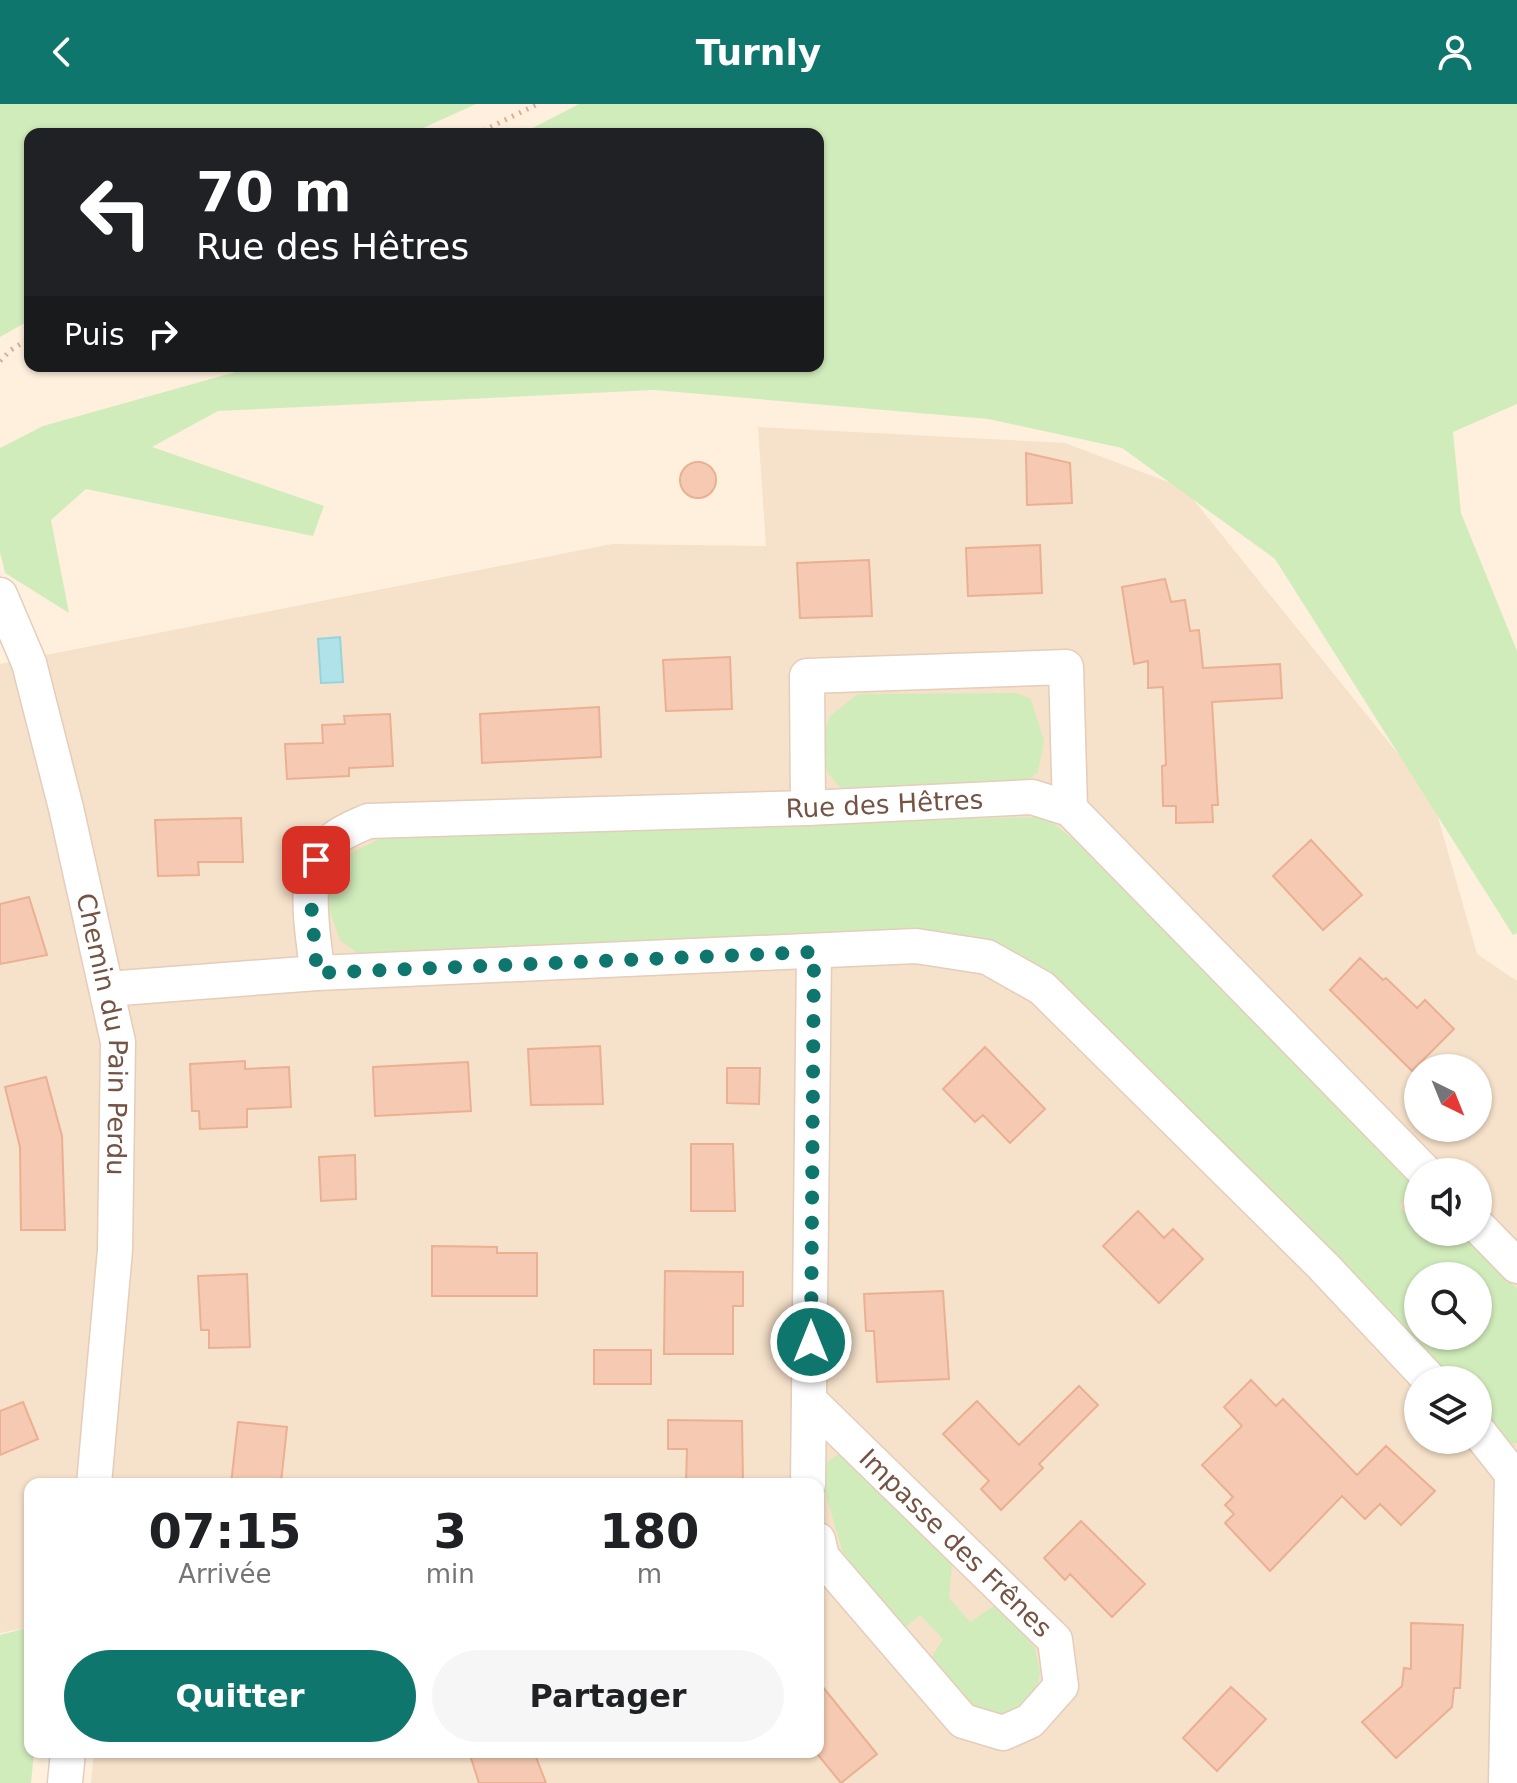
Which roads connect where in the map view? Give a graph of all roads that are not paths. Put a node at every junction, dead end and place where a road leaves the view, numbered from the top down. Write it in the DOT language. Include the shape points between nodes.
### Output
graph roads {
  1 [pos="0,595"];
  2 [pos="808,808"];
  3 [pos="1070,809"];
  4 [pos="814,952"];
  5 [pos="317,973"];
  6 [pos="107,989"];
  7 [pos="1411,1158"];
  8 [pos="1492,1240"];
  9 [pos="1517,1266"];
  10 [pos="1417,1366"];
  11 [pos="811,1402"];
  12 [pos="1492,1447"];
  13 [pos="1514,1472"];
  14 [pos="95,1478"];
  15 [pos="808,1478"];
  16 [pos="824,1559"];
  17 [pos="67,1758"];
  18 [pos="65,1783"];
  19 [pos="1506,1783"];
  1 -- 6 [label="street, Chemin du Pain Perdu" via="29,663"];
  2 -- 3 [label="street, Rue des Hêtres" via="1032,797"];
  2 -- 3 [label="street" via="807,676 1066,667"];
  2 -- 5 [label="street, Rue des Hêtres" via="368,821 335,837 316,860 310,890"];
  3 -- 7 [label="street, Rue des Hêtres"];
  4 -- 5 [label="street"];
  4 -- 10 [label="street" via="916,946 987,957 1042,988"];
  4 -- 11 [label="street"];
  5 -- 6 [label="street"];
  6 -- 14 [label="street, Chemin du Pain Perdu" via="118,1042 115,1250"];
  8 -- 9 [label="street"];
  11 -- 15 [label="street"];
  11 -- 16 [label="street, Impasse des Frênes" via="1055,1640 1061,1686 1030,1721 1003,1733 963,1721"];
  12 -- 13 [label="street"];
  13 -- 19 [label="street"];
  17 -- 18 [label="street"];
}
